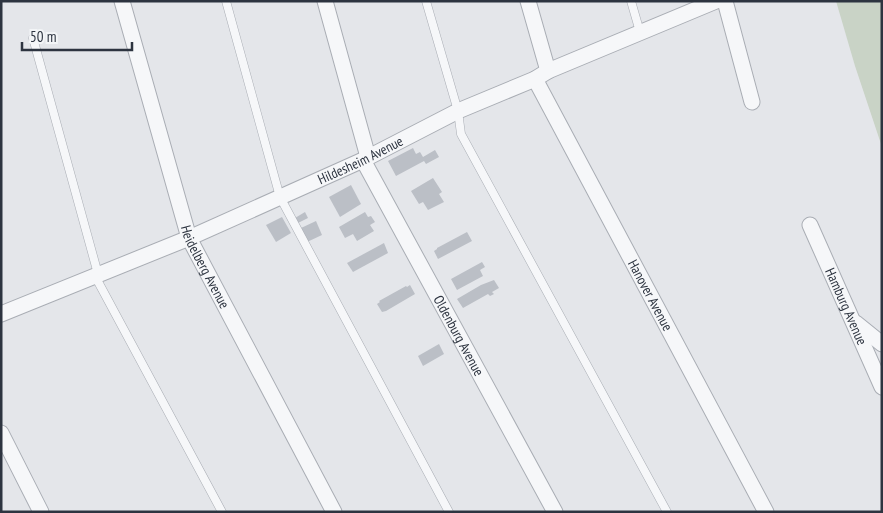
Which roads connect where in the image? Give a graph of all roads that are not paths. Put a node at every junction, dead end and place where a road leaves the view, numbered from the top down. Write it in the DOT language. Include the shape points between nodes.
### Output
graph roads {
  1 [pos="122,1"];
  2 [pos="226,1"];
  3 [pos="325,1"];
  4 [pos="426,1"];
  5 [pos="528,1"];
  6 [pos="631,1"];
  7 [pos="716,1"];
  8 [pos="726,1"];
  9 [pos="640,32"];
  10 [pos="33,38"];
  11 [pos="541,75"];
  12 [pos="752,102"];
  13 [pos="458,111"];
  14 [pos="366,158"];
  15 [pos="280,197"];
  16 [pos="810,225"];
  17 [pos="189,238"];
  18 [pos="96,275"];
  19 [pos="1,314"];
  20 [pos="853,321"];
  21 [pos="882,344"];
  22 [pos="882,387"];
  23 [pos="1,433"];
  24 [pos="40,512"];
  25 [pos="222,512"];
  26 [pos="334,512"];
  27 [pos="449,512"];
  28 [pos="555,512"];
  29 [pos="667,512"];
  30 [pos="766,512"];
  1 -- 17 [label="street, Heidelberg Avenue"];
  2 -- 15 [label="lane"];
  3 -- 14 [label="street, Oldenburg Avenue"];
  4 -- 13 [label="lane"];
  5 -- 11 [label="street, Hanover Avenue"];
  6 -- 9 [label="lane"];
  7 -- 9 [label="street, Hildesheim Avenue"];
  8 -- 12 [label="street"];
  9 -- 11 [label="street, Hildesheim Avenue"];
  10 -- 18 [label="lane"];
  11 -- 13 [label="street, Hildesheim Avenue"];
  11 -- 30 [label="street, Hanover Avenue"];
  13 -- 14 [label="street, Hildesheim Avenue"];
  13 -- 29 [label="lane" via="460,134"];
  14 -- 15 [label="street, Hildesheim Avenue"];
  14 -- 28 [label="street, Oldenburg Avenue"];
  15 -- 17 [label="street, Hildesheim Avenue"];
  15 -- 27 [label="lane"];
  16 -- 20 [label="street, Hamburg Avenue"];
  17 -- 18 [label="street, Hildesheim Avenue"];
  17 -- 26 [label="street, Heidelberg Avenue"];
  18 -- 19 [label="street, Hildesheim Avenue"];
  18 -- 25 [label="lane"];
  20 -- 21 [label="street"];
  20 -- 22 [label="street, Hamburg Avenue"];
  23 -- 24 [label="street"];
}
